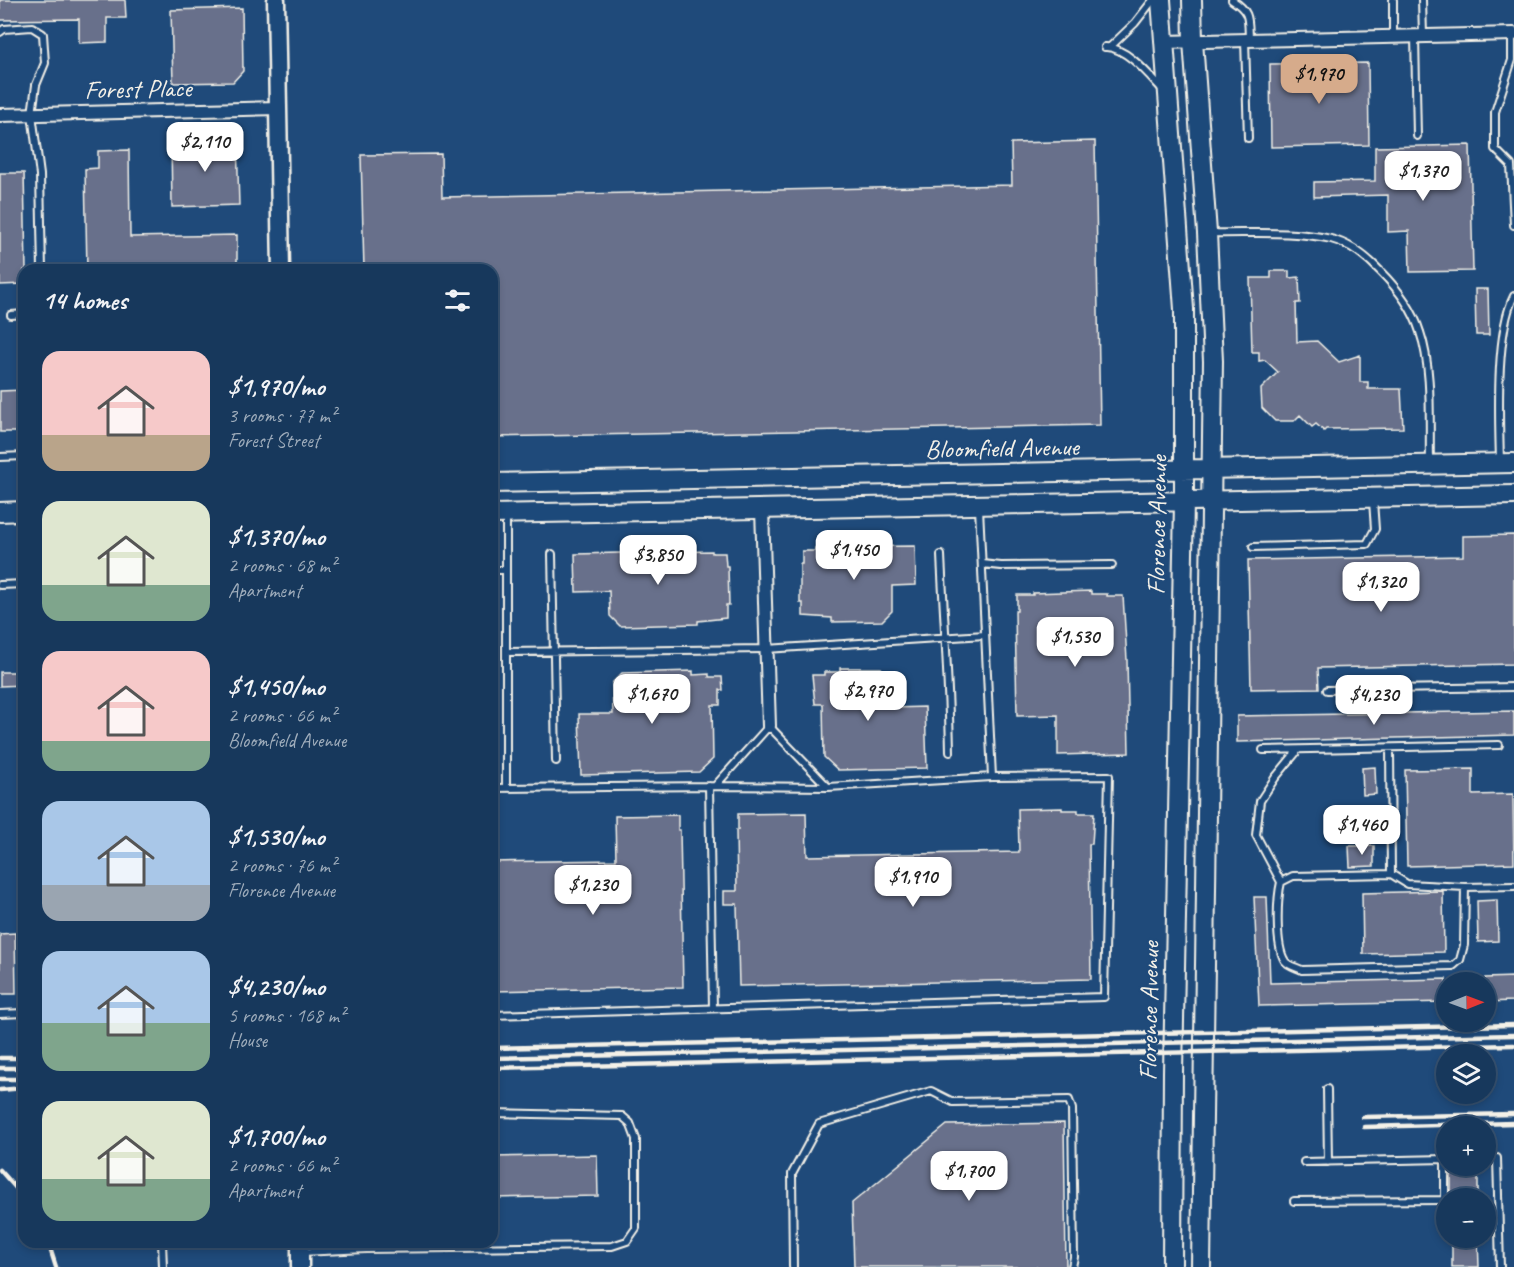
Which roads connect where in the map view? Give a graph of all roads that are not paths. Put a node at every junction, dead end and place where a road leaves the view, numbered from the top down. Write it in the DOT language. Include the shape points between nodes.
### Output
graph roads {
  1 [pos="276,0"];
  2 [pos="1153,0"];
  3 [pos="1161,0"];
  4 [pos="1192,0"];
  5 [pos="1232,0"];
  6 [pos="1393,0"];
  7 [pos="1422,0"];
  8 [pos="0,32"];
  9 [pos="1513,34"];
  10 [pos="1419,36"];
  11 [pos="1393,37"];
  12 [pos="1247,40"];
  13 [pos="1193,41"];
  14 [pos="1163,42"];
  15 [pos="1167,94"];
  16 [pos="278,108"];
  17 [pos="32,114"];
  18 [pos="0,115"];
  19 [pos="1417,136"];
  20 [pos="1248,138"];
  21 [pos="1177,218"];
  22 [pos="1514,225"];
  23 [pos="1207,233"];
  24 [pos="42,264"];
  25 [pos="281,264"];
  26 [pos="1514,296"];
  27 [pos="18,314"];
  28 [pos="12,315"];
  29 [pos="18,456"];
  30 [pos="0,457"];
  31 [pos="1507,463"];
  32 [pos="1430,464"];
  33 [pos="1212,468"];
  34 [pos="1183,469"];
  35 [pos="761,478"];
  36 [pos="498,483"];
  37 [pos="1514,495"];
  38 [pos="1373,497"];
  39 [pos="1212,500"];
  40 [pos="1184,501"];
  41 [pos="979,504"];
  42 [pos="762,509"];
  43 [pos="18,511"];
  44 [pos="0,512"];
  45 [pos="499,514"];
  46 [pos="1253,547"];
  47 [pos="552,554"];
  48 [pos="941,555"];
  49 [pos="982,564"];
  50 [pos="1112,565"];
  51 [pos="498,570"];
  52 [pos="506,570"];
  53 [pos="18,584"];
  54 [pos="0,585"];
  55 [pos="985,636"];
  56 [pos="944,638"];
  57 [pos="766,649"];
  58 [pos="506,652"];
  59 [pos="554,652"];
  60 [pos="1514,687"];
  61 [pos="1327,690"];
  62 [pos="769,726"];
  63 [pos="1500,745"];
  64 [pos="1390,748"];
  65 [pos="1263,750"];
  66 [pos="1298,750"];
  67 [pos="950,752"];
  68 [pos="556,761"];
  69 [pos="992,777"];
  70 [pos="712,786"];
  71 [pos="828,787"];
  72 [pos="498,788"];
  73 [pos="506,788"];
  74 [pos="1391,874"];
  75 [pos="1281,882"];
  76 [pos="1514,886"];
  77 [pos="1465,887"];
  78 [pos="712,1008"];
  79 [pos="18,1013"];
  80 [pos="0,1014"];
  81 [pos="498,1015"];
  82 [pos="1327,1089"];
  83 [pos="498,1113"];
  84 [pos="1496,1158"];
  85 [pos="1436,1159"];
  86 [pos="1304,1162"];
  87 [pos="1328,1162"];
  88 [pos="1445,1176"];
  89 [pos="1294,1202"];
  90 [pos="498,1246"];
  91 [pos="162,1248"];
  92 [pos="344,1248"];
  93 [pos="300,1254"];
  94 [pos="163,1267"];
  95 [pos="793,1267"];
  96 [pos="1072,1267"];
  97 [pos="1172,1267"];
  98 [pos="1201,1267"];
  99 [pos="1500,1267"];
  1 -- 16 [label="street"];
  2 -- 15 [label="lane" via="1108,47 1132,58"];
  3 -- 14 [label="main road, Florence Avenue"];
  4 -- 13 [label="main road"];
  5 -- 12 [label="lane" via="1244,7 1248,15"];
  6 -- 11 [label="lane"];
  7 -- 10 [label="lane"];
  8 -- 17 [label="lane" via="32,27 44,34 45,63 36,85"];
  9 -- 10 [label="street"];
  9 -- 22 [label="lane" via="1512,60 1495,112 1495,149 1511,165"];
  10 -- 11 [label="street"];
  10 -- 19 [label="lane"];
  11 -- 12 [label="street"];
  12 -- 13 [label="street"];
  12 -- 20 [label="lane"];
  13 -- 14 [label="street"];
  13 -- 23 [label="main road"];
  14 -- 15 [label="main road, Florence Avenue"];
  15 -- 21 [label="main road, Florence Avenue"];
  16 -- 17 [label="street, Forest Place"];
  16 -- 25 [label="street"];
  17 -- 18 [label="street, Forest Place"];
  17 -- 24 [label="lane" via="40,175"];
  21 -- 23 [label="main road" via="1183,226"];
  21 -- 34 [label="main road, Florence Avenue" via="1184,309"];
  23 -- 32 [label="lane" via="1311,235 1350,245 1373,263 1401,297 1421,333 1428,374"];
  23 -- 33 [label="main road" via="1213,361"];
  26 -- 31 [label="lane" via="1506,318 1499,409"];
  27 -- 28 [label="lane"];
  29 -- 30 [label="lane"];
  31 -- 32 [label="main road, Bloomfield Avenue"];
  32 -- 33 [label="main road, Bloomfield Avenue"];
  33 -- 34 [label="main road, Bloomfield Avenue"];
  33 -- 39 [label="main road"];
  34 -- 35 [label="main road, Bloomfield Avenue"];
  34 -- 40 [label="main road, Florence Avenue"];
  35 -- 36 [label="main road, Bloomfield Avenue"];
  35 -- 42 [label="main road"];
  37 -- 38 [label="main road"];
  38 -- 39 [label="main road"];
  38 -- 46 [label="lane" via="1375,529 1367,544"];
  39 -- 40 [label="main road"];
  39 -- 98 [label="main road"];
  40 -- 41 [label="main road"];
  40 -- 97 [label="main road, Florence Avenue"];
  41 -- 42 [label="main road"];
  41 -- 49 [label="lane"];
  42 -- 45 [label="main road"];
  42 -- 57 [label="street"];
  43 -- 44 [label="main road"];
  45 -- 52 [label="lane"];
  47 -- 59 [label="lane"];
  48 -- 56 [label="lane"];
  49 -- 50 [label="lane"];
  49 -- 55 [label="lane"];
  51 -- 52 [label="lane"];
  52 -- 58 [label="lane"];
  53 -- 54 [label="lane"];
  55 -- 56 [label="lane"];
  55 -- 69 [label="lane"];
  56 -- 57 [label="lane"];
  56 -- 67 [label="lane"];
  57 -- 59 [label="lane"];
  57 -- 62 [label="street"];
  58 -- 59 [label="lane"];
  58 -- 73 [label="lane"];
  59 -- 68 [label="lane"];
  60 -- 61 [label="lane"];
  62 -- 70 [label="lane"];
  62 -- 71 [label="lane"];
  63 -- 64 [label="lane"];
  64 -- 66 [label="lane"];
  64 -- 74 [label="lane"];
  65 -- 66 [label="lane"];
  66 -- 75 [label="lane" via="1260,801 1256,836"];
  69 -- 71 [label="lane"];
  69 -- 78 [label="lane" via="1109,776 1104,997"];
  70 -- 71 [label="lane"];
  70 -- 73 [label="lane"];
  70 -- 78 [label="lane"];
  72 -- 73 [label="lane"];
  74 -- 75 [label="lane" via="1293,876"];
  74 -- 77 [label="lane" via="1407,884"];
  75 -- 77 [label="lane" via="1280,952 1287,963 1302,970 1453,966 1460,960 1464,945"];
  76 -- 77 [label="lane"];
  78 -- 81 [label="lane"];
  79 -- 80 [label="lane"];
  82 -- 87 [label="lane"];
  83 -- 90 [label="lane" via="622,1116 630,1123 636,1139 636,1228 627,1241 612,1246"];
  84 -- 99 [label="lane"];
  85 -- 87 [label="lane"];
  86 -- 87 [label="lane"];
  88 -- 89 [label="lane" via="1445,1200"];
  91 -- 94 [label="lane"];
  92 -- 93 [label="lane"];
  95 -- 96 [label="lane" via="792,1174 819,1124 931,1091 953,1102 1069,1100"];
}
